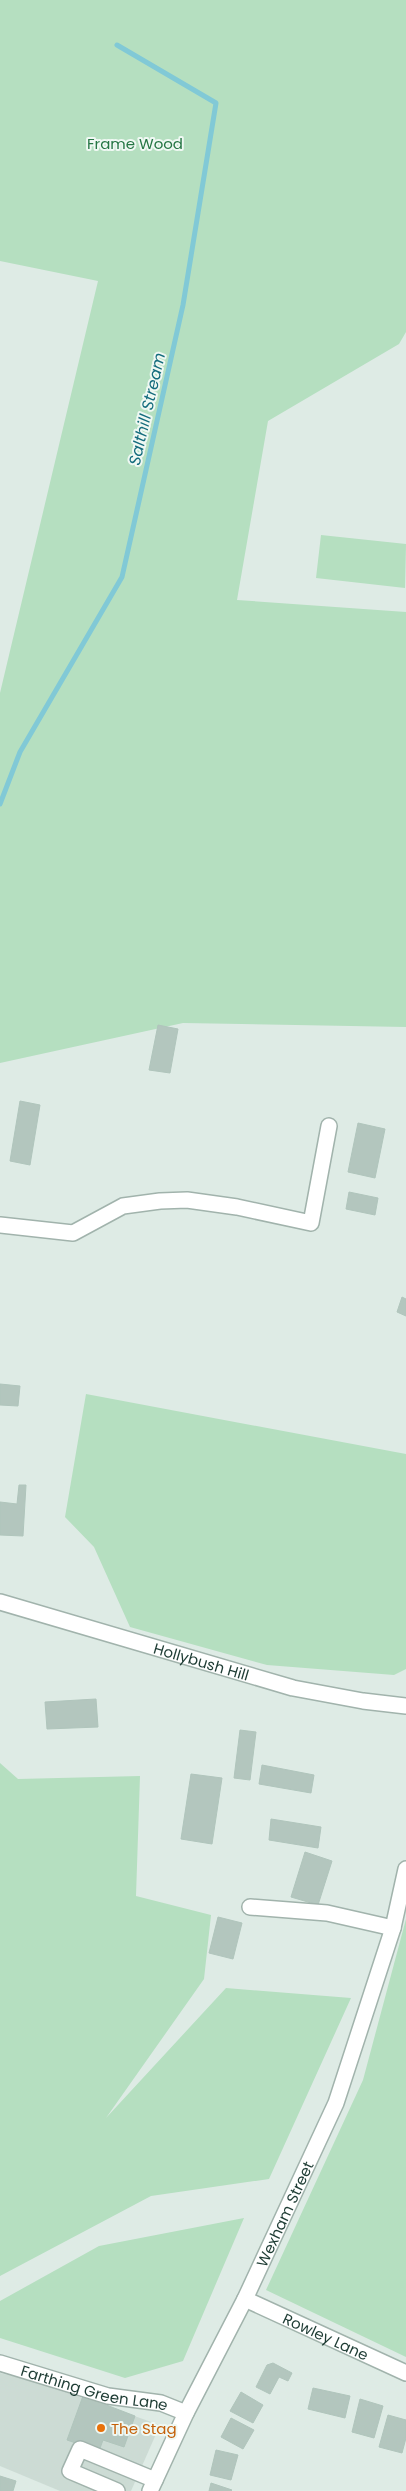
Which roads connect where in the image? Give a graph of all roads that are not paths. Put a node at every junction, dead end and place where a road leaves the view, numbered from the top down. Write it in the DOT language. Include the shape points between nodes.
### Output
graph roads {
  1 [pos="329,1126"];
  2 [pos="0,1225"];
  3 [pos="0,1602"];
  4 [pos="406,1706"];
  5 [pos="406,1869"];
  6 [pos="250,1907"];
  7 [pos="393,1928"];
  8 [pos="245,2299"];
  9 [pos="0,2363"];
  10 [pos="406,2373"];
  11 [pos="186,2413"];
  12 [pos="152,2486"];
  13 [pos="117,2491"];
  1 -- 2 [label="street" via="311,1223 237,1207 178,1200 123,1206 73,1233"];
  3 -- 4 [label="street, Hollybush Hill" via="293,1688"];
  5 -- 7 [label="street, Wexham Street"];
  6 -- 7 [label="street" via="327,1913"];
  7 -- 8 [label="street, Wexham Street" via="336,2103"];
  8 -- 10 [label="street, Rowley Lane"];
  8 -- 11 [label="street, Wexham Street"];
  9 -- 11 [label="street, Farthing Green Lane" via="108,2396 161,2403"];
  11 -- 12 [label="street, Wexham Street"];
  12 -- 13 [label="street" via="80,2449 70,2471"];
}
